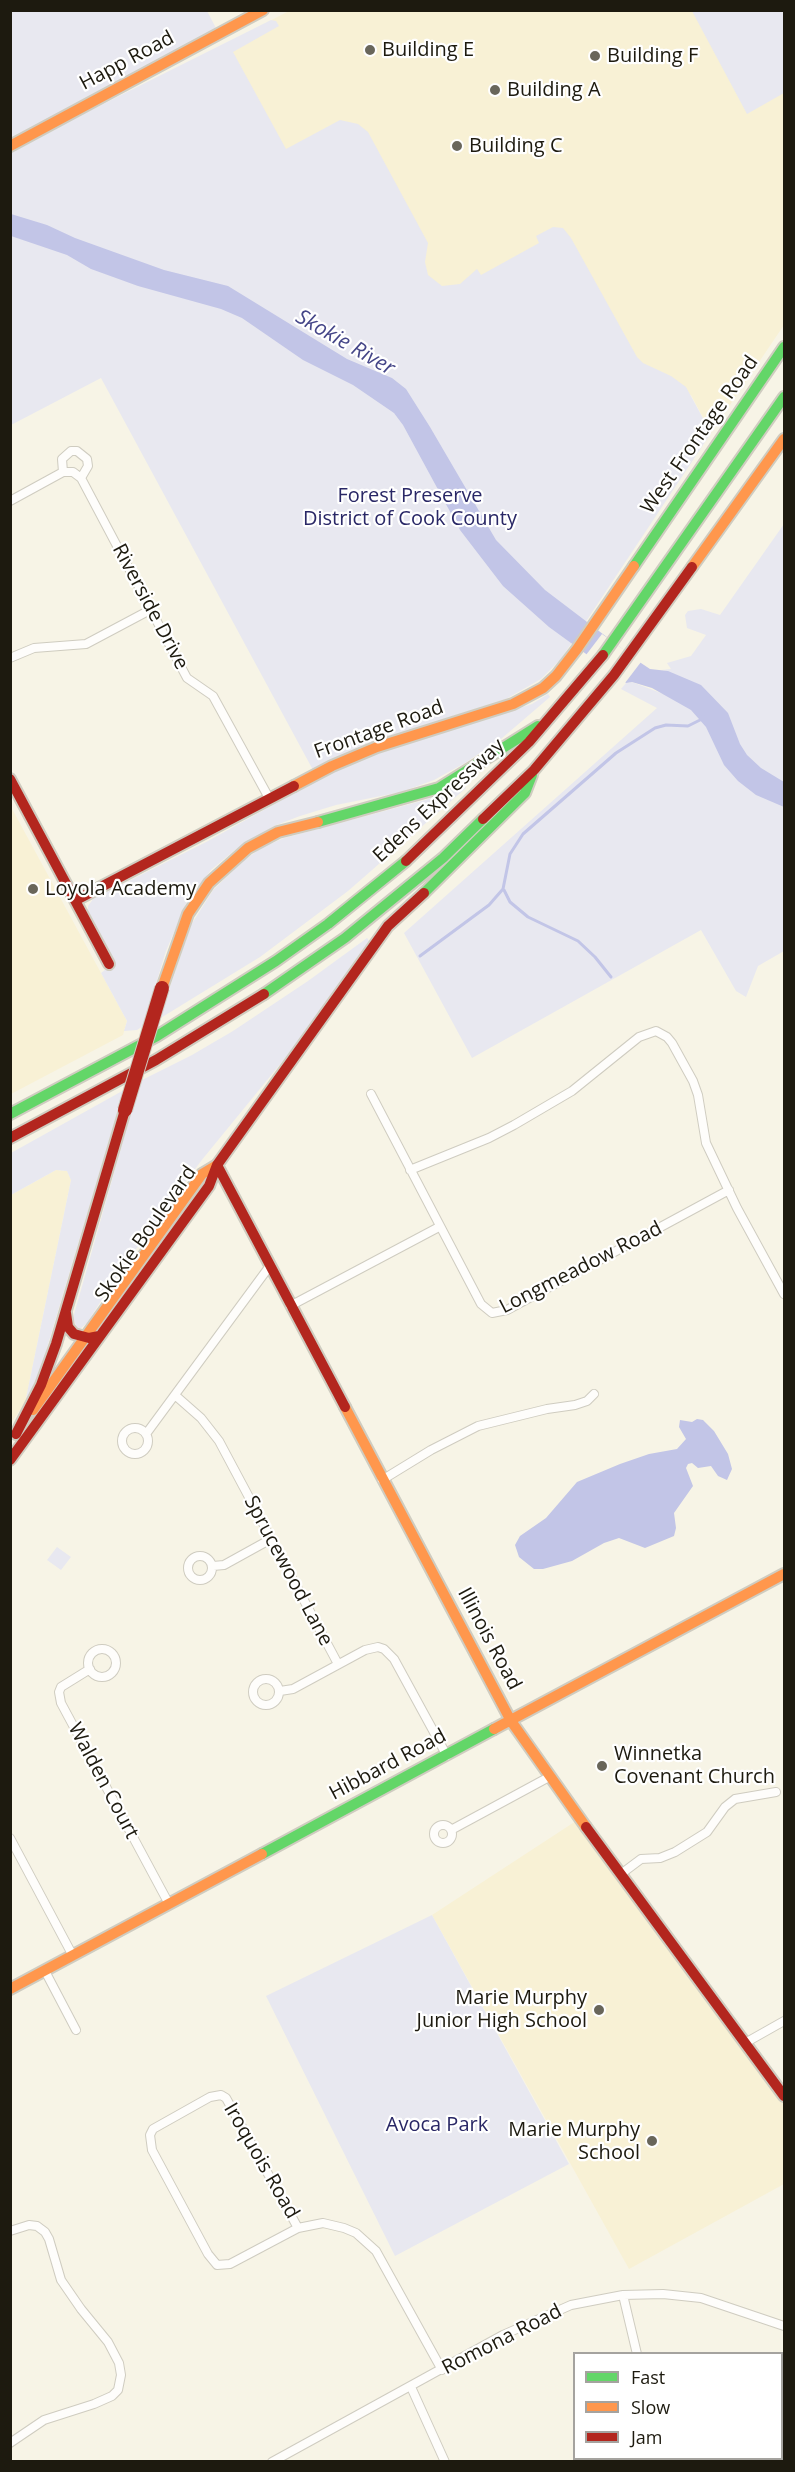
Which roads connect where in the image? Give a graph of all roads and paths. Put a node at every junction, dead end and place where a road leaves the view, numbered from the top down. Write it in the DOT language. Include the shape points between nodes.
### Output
graph roads {
  1 [pos="262,10"];
  2 [pos="10,146"];
  3 [pos="784,347"];
  4 [pos="784,397"];
  5 [pos="784,439"];
  6 [pos="63,472"];
  7 [pos="81,478"];
  8 [pos="10,501"];
  9 [pos="648,546"];
  10 [pos="150,610"];
  11 [pos="10,658"];
  12 [pos="548,720"];
  13 [pos="534,770"];
  14 [pos="10,779"];
  15 [pos="269,798"];
  16 [pos="76,900"];
  17 [pos="109,964"];
  18 [pos="371,1094"];
  19 [pos="10,1114"];
  20 [pos="10,1138"];
  21 [pos="217,1165"];
  22 [pos="410,1170"];
  23 [pos="729,1190"];
  24 [pos="439,1227"];
  25 [pos="269,1267"];
  26 [pos="784,1294"];
  27 [pos="290,1306"];
  28 [pos="65,1310"];
  29 [pos="92,1336"];
  30 [pos="594,1394"];
  31 [pos="176,1396"];
  32 [pos="146,1434"];
  33 [pos="13,1438"];
  34 [pos="10,1460"];
  35 [pos="382,1480"];
  36 [pos="271,1539"];
  37 [pos="213,1566"];
  38 [pos="784,1574"];
  39 [pos="338,1664"];
  40 [pos="90,1670"];
  41 [pos="280,1691"];
  42 [pos="511,1721"];
  43 [pos="447,1756"];
  44 [pos="549,1777"];
  45 [pos="776,1792"];
  46 [pos="451,1830"];
  47 [pos="10,1838"];
  48 [pos="621,1874"];
  49 [pos="169,1904"];
  50 [pos="73,1956"];
  51 [pos="45,1971"];
  52 [pos="10,1989"];
  53 [pos="784,2022"];
  54 [pos="76,2030"];
  55 [pos="745,2043"];
  56 [pos="784,2096"];
  57 [pos="298,2228"];
  58 [pos="10,2231"];
  59 [pos="623,2295"];
  60 [pos="784,2326"];
  61 [pos="637,2352"];
  62 [pos="442,2370"];
  63 [pos="411,2387"];
  64 [pos="10,2443"];
  65 [pos="272,2462"];
  66 [pos="445,2462"];
  1 -- 2 [label="main road, Happ Road"];
  3 -- 9 [label="main road, West Frontage Road"];
  4 -- 12 [label="main road, Edens Expressway" via="613,642"];
  5 -- 13 [label="main road" via="630,654"];
  6 -- 7 [label="street, Riverside Drive" via="73,472"];
  6 -- 7 [label="street" via="62,459 77,451 87,459 88,466"];
  6 -- 8 [label="street"];
  7 -- 10 [label="street, Riverside Drive"];
  9 -- 15 [label="main road, Frontage Road" via="556,676 529,697 377,747"];
  10 -- 11 [label="street" via="86,644 34,648"];
  10 -- 15 [label="street, Riverside Drive" via="187,678 213,696"];
  12 -- 19 [label="main road, Edens Expressway" via="409,859 328,924 276,962 157,1036"];
  12 -- 28 [label="main road, bridge" via="439,788 278,832 248,848 209,883 188,914 162,988"];
  13 -- 20 [label="main road" via="443,858 385,907 282,983 156,1060"];
  13 -- 21 [label="main road, Skokie Boulevard" via="525,793 388,926"];
  14 -- 16 [label="main road"];
  15 -- 16 [label="main road, Frontage Road"];
  16 -- 17 [label="main road"];
  18 -- 22 [label="street, Longmeadow Road"];
  21 -- 25 [label="main road, Illinois Road"];
  21 -- 29 [label="main road, Skokie Boulevard" via="202,1174"];
  22 -- 23 [label="street" via="514,1125 572,1090 645,1034 656,1031 672,1043 693,1081 706,1143"];
  22 -- 24 [label="street, Longmeadow Road"];
  23 -- 24 [label="street, Longmeadow Road" via="497,1313 489,1312 481,1304"];
  23 -- 26 [label="street"];
  24 -- 27 [label="street"];
  25 -- 27 [label="main road, Illinois Road"];
  25 -- 31 [label="street"];
  27 -- 35 [label="main road, Illinois Road"];
  28 -- 29 [label="main road" via="71,1331 79,1336"];
  28 -- 33 [label="main road" via="41,1385"];
  29 -- 33 [label="main road, Skokie Boulevard"];
  29 -- 34 [label="main road, Skokie Boulevard"];
  30 -- 35 [label="street" via="575,1405 478,1426"];
  31 -- 32 [label="street"];
  31 -- 36 [label="street, Sprucewood Lane" via="219,1441"];
  35 -- 42 [label="main road, Illinois Road"];
  36 -- 37 [label="street" via="224,1565"];
  36 -- 39 [label="street, Sprucewood Lane"];
  38 -- 42 [label="main road, Hibbard Road"];
  39 -- 41 [label="street" via="293,1689"];
  39 -- 43 [label="street, Sprucewood Lane" via="371,1648 390,1653"];
  40 -- 49 [label="street, Walden Court" via="61,1687 61,1703"];
  42 -- 43 [label="main road, Hibbard Road"];
  42 -- 44 [label="main road, Illinois Road"];
  43 -- 49 [label="main road, Hibbard Road"];
  44 -- 46 [label="street"];
  44 -- 48 [label="main road, Illinois Road"];
  45 -- 48 [label="street" via="735,1799 711,1827 691,1842 668,1856 641,1859"];
  47 -- 50 [label="street"];
  48 -- 55 [label="main road, Illinois Road"];
  49 -- 50 [label="main road, Hibbard Road"];
  50 -- 51 [label="main road, Hibbard Road"];
  51 -- 52 [label="main road, Hibbard Road"];
  51 -- 54 [label="street"];
  53 -- 55 [label="street"];
  55 -- 56 [label="main road, Illinois Road"];
  57 -- 57 [label="street, Iroquois Road" via="230,2264 217,2265 207,2254 152,2150 153,2129 210,2097 226,2098"];
  57 -- 62 [label="street, Iroquois Road" via="334,2224 356,2234 371,2247"];
  58 -- 64 [label="street" via="29,2225 45,2232 61,2280 108,2342 122,2375 112,2396 44,2420"];
  59 -- 60 [label="street, Romona Road" via="701,2298"];
  59 -- 61 [label="street"];
  59 -- 62 [label="street, Romona Road" via="551,2313"];
  62 -- 63 [label="street, Romona Road"];
  63 -- 65 [label="street, Romona Road"];
  63 -- 66 [label="street"];
}
